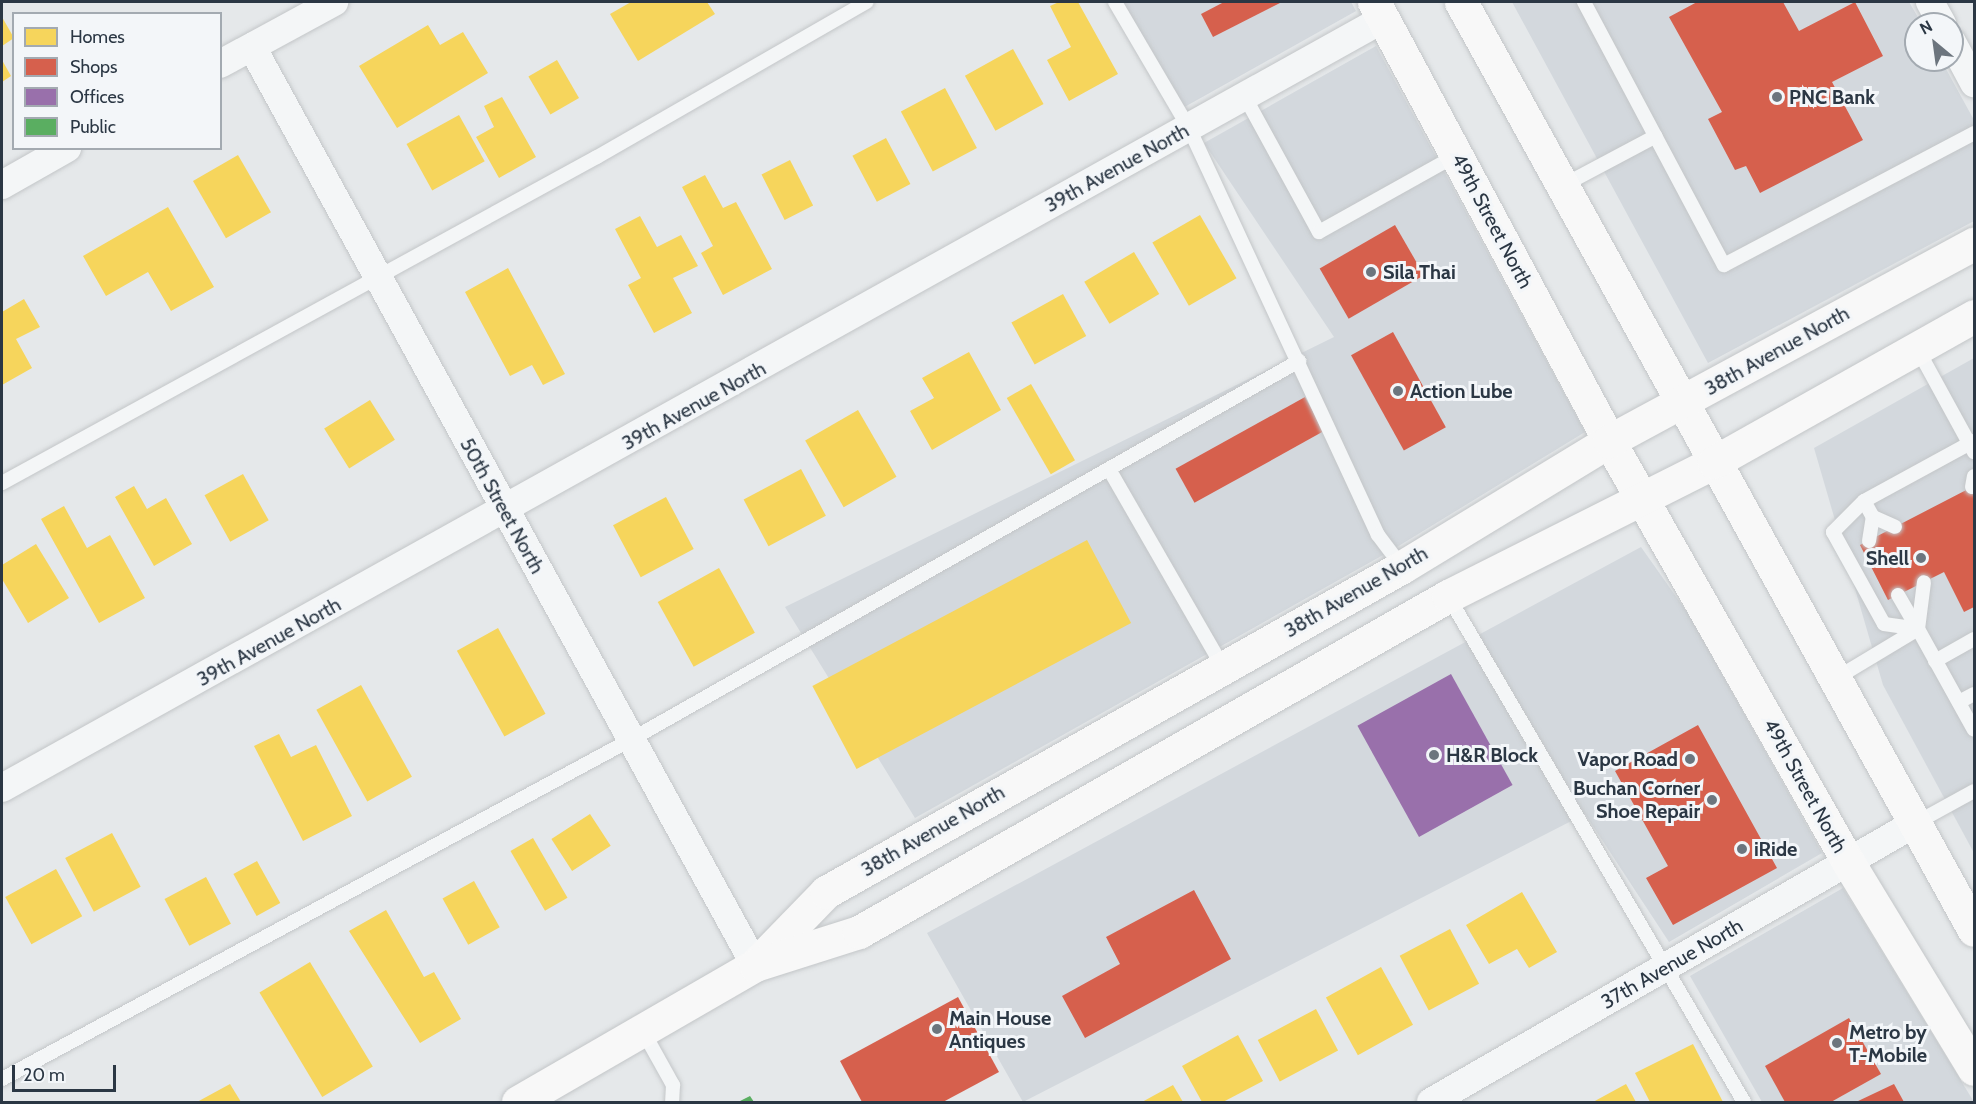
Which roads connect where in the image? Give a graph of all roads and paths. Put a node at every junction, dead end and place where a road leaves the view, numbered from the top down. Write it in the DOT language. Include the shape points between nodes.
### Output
graph roads {
  1 [pos="334,2"];
  2 [pos="867,2"];
  3 [pos="1115,2"];
  4 [pos="1461,2"];
  5 [pos="1584,2"];
  6 [pos="1378,10"];
  7 [pos="252,47"];
  8 [pos="222,63"];
  9 [pos="1964,64"];
  10 [pos="1974,83"];
  11 [pos="1245,96"];
  12 [pos="1189,128"];
  13 [pos="1974,133"];
  14 [pos="1656,135"];
  15 [pos="63,150"];
  16 [pos="1457,155"];
  17 [pos="2,184"];
  18 [pos="1562,186"];
  19 [pos="1974,244"];
  20 [pos="378,274"];
  21 [pos="1974,316"];
  22 [pos="1917,348"];
  23 [pos="1299,361"];
  24 [pos="1681,405"];
  25 [pos="1609,441"];
  26 [pos="1973,446"];
  27 [pos="1714,462"];
  28 [pos="1109,469"];
  29 [pos="2,483"];
  30 [pos="1644,497"];
  31 [pos="1864,501"];
  32 [pos="504,512"];
  33 [pos="1873,518"];
  34 [pos="1894,527"];
  35 [pos="1869,541"];
  36 [pos="1402,567"];
  37 [pos="1924,582"];
  38 [pos="1898,595"];
  39 [pos="1448,596"];
  40 [pos="1918,630"];
  41 [pos="1974,639"];
  42 [pos="1935,661"];
  43 [pos="1223,667"];
  44 [pos="1833,680"];
  45 [pos="1974,694"];
  46 [pos="1959,702"];
  47 [pos="1974,730"];
  48 [pos="632,740"];
  49 [pos="2,788"];
  50 [pos="1974,791"];
  51 [pos="1912,825"];
  52 [pos="1848,862"];
  53 [pos="1974,930"];
  54 [pos="755,965"];
  55 [pos="1665,968"];
  56 [pos="644,1033"];
  57 [pos="1974,1069"];
  58 [pos="2,1079"];
  59 [pos="518,1102"];
  60 [pos="672,1102"];
  61 [pos="1431,1102"];
  62 [pos="1744,1102"];
  1 -- 7 [label="street"];
  2 -- 20 [label="lane" via="597,157"];
  3 -- 12 [label="lane"];
  4 -- 18 [label="main road"];
  5 -- 14 [label="lane"];
  6 -- 11 [label="street, 39th Avenue North"];
  6 -- 16 [label="main road, 49th Street North"];
  7 -- 8 [label="street"];
  7 -- 20 [label="street, 50th Street North"];
  9 -- 10 [label="street"];
  11 -- 12 [label="street, 39th Avenue North"];
  11 -- 16 [label="lane" via="1319,232"];
  12 -- 23 [label="lane"];
  12 -- 32 [label="street, 39th Avenue North"];
  13 -- 14 [label="lane" via="1724,265"];
  14 -- 18 [label="lane"];
  15 -- 17 [label="street"];
  16 -- 25 [label="main road, 49th Street North"];
  18 -- 24 [label="main road"];
  19 -- 24 [label="main road, 38th Avenue North"];
  20 -- 29 [label="lane"];
  20 -- 32 [label="street, 50th Street North"];
  21 -- 22 [label="main road, 38th Avenue North"];
  22 -- 26 [label="lane"];
  22 -- 27 [label="main road, 38th Avenue North"];
  23 -- 28 [label="lane"];
  23 -- 36 [label="lane" via="1378,535"];
  24 -- 25 [label="main road, 38th Avenue North"];
  24 -- 27 [label="main road"];
  25 -- 30 [label="main road, 49th Street North"];
  25 -- 36 [label="main road, 38th Avenue North"];
  26 -- 31 [label="lane"];
  27 -- 30 [label="main road, 38th Avenue North"];
  27 -- 44 [label="main road"];
  28 -- 43 [label="lane"];
  28 -- 48 [label="lane"];
  30 -- 39 [label="main road, 38th Avenue North"];
  30 -- 52 [label="main road, 49th Street North"];
  31 -- 33 [label="lane"];
  31 -- 40 [label="lane" via="1833,532 1884,624"];
  32 -- 48 [label="street, 50th Street North"];
  32 -- 49 [label="street, 39th Avenue North"];
  33 -- 34 [label="lane"];
  33 -- 35 [label="lane"];
  36 -- 43 [label="main road, 38th Avenue North"];
  37 -- 40 [label="lane"];
  38 -- 40 [label="lane"];
  39 -- 54 [label="main road, 38th Avenue North" via="859,932"];
  39 -- 55 [label="lane"];
  40 -- 42 [label="lane"];
  40 -- 44 [label="lane"];
  41 -- 42 [label="lane"];
  42 -- 46 [label="lane"];
  43 -- 54 [label="main road, 38th Avenue North" via="826,892"];
  44 -- 51 [label="main road"];
  45 -- 46 [label="lane"];
  46 -- 47 [label="lane"];
  48 -- 54 [label="street, 50th Street North"];
  48 -- 58 [label="lane"];
  50 -- 51 [label="lane"];
  51 -- 52 [label="street, 37th Avenue North"];
  51 -- 53 [label="main road"];
  52 -- 55 [label="street, 37th Avenue North"];
  52 -- 57 [label="main road, 49th Street North"];
  54 -- 56 [label="main road, 38th Avenue North"];
  55 -- 61 [label="street, 37th Avenue North"];
  55 -- 62 [label="lane"];
  56 -- 59 [label="main road, 38th Avenue North"];
  56 -- 60 [label="lane" via="673,1085"];
}
